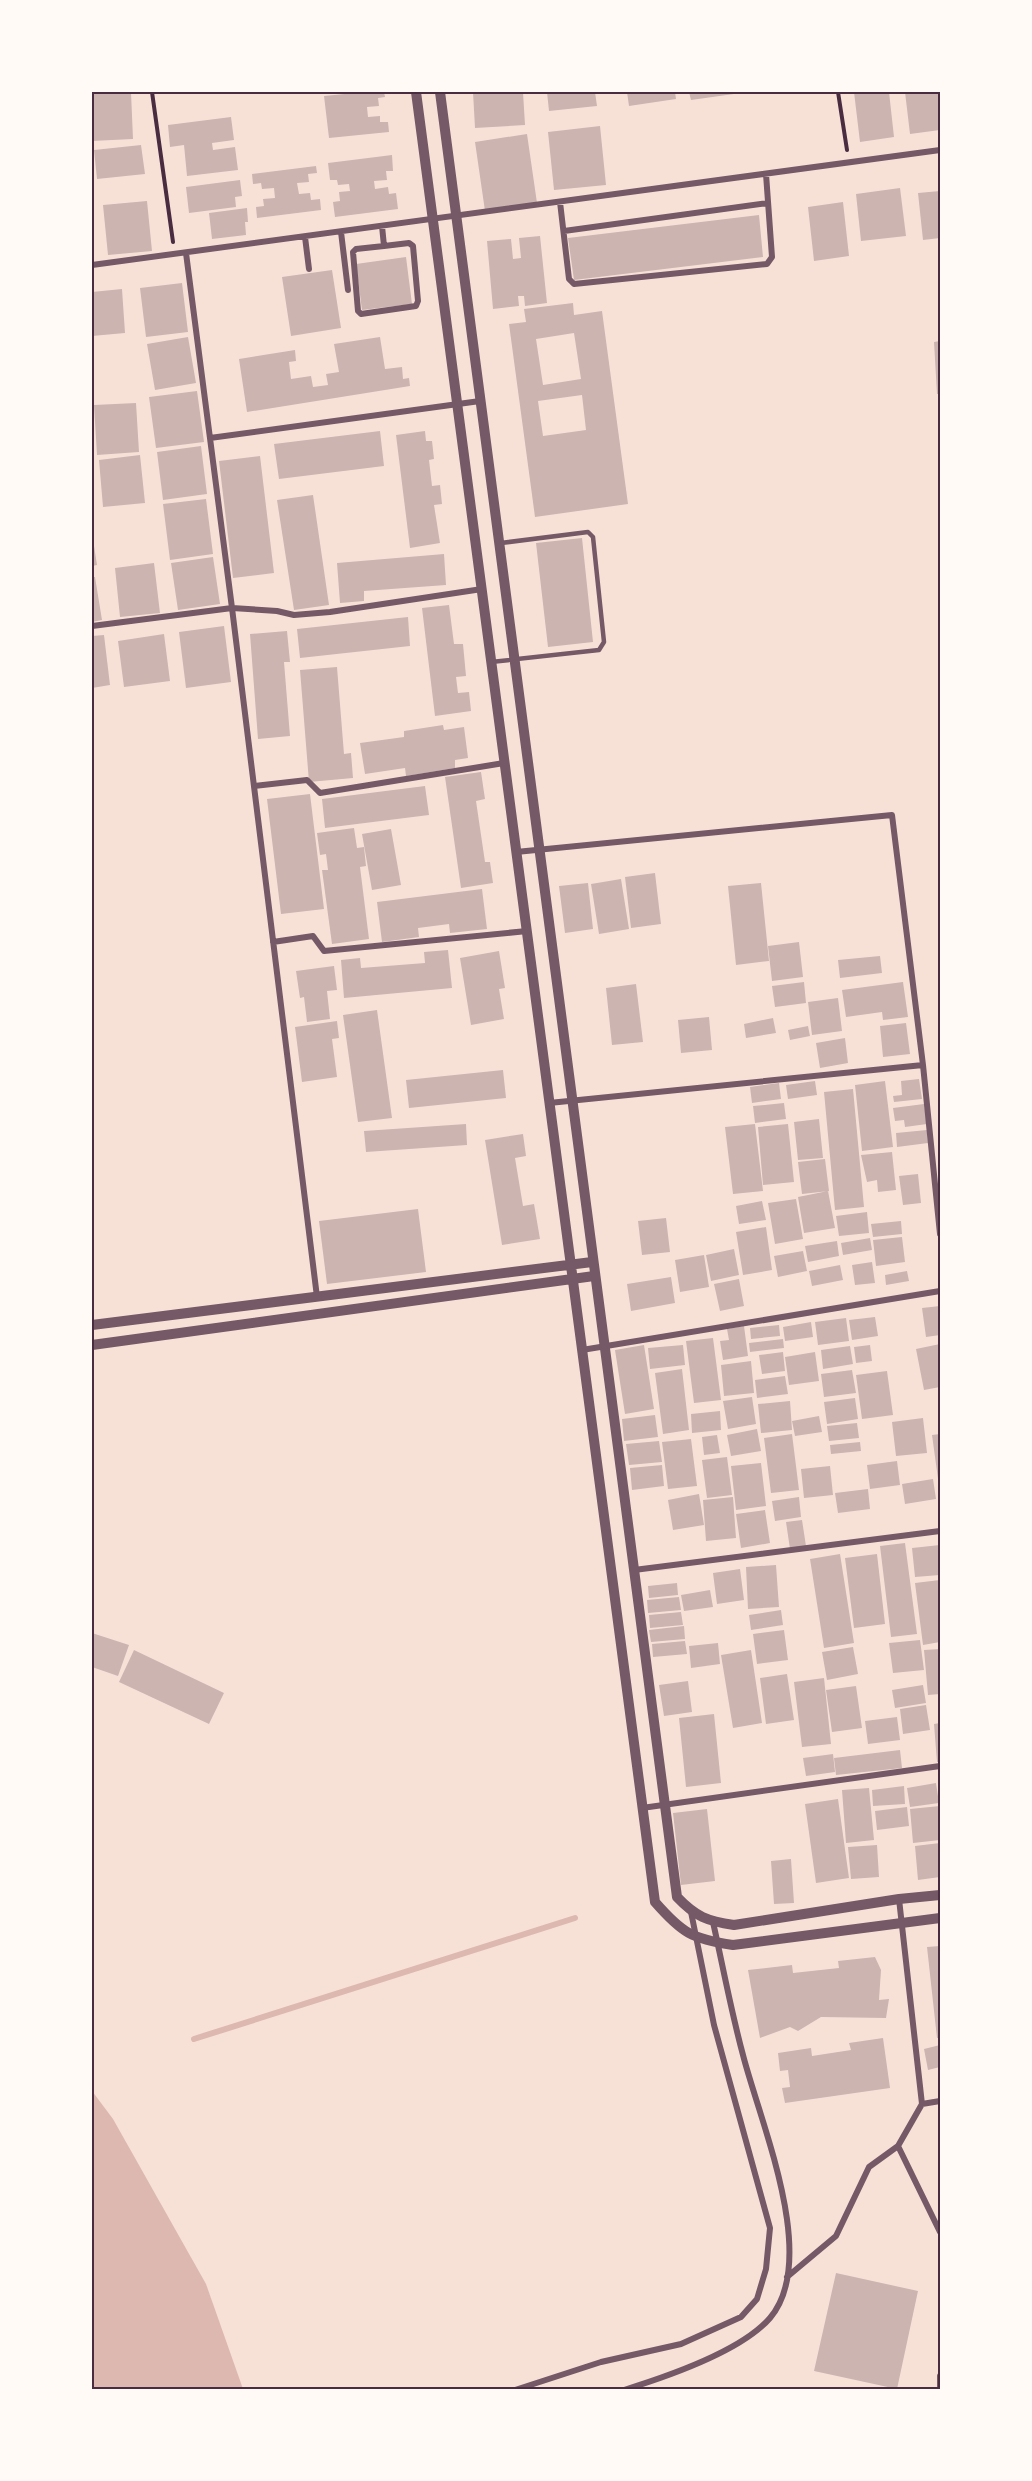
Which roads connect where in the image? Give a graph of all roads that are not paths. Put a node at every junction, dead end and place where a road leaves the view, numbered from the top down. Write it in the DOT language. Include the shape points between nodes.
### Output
graph roads {
  1 [pos="416,92"];
  2 [pos="440,92"];
  3 [pos="940,150"];
  4 [pos="766,174"];
  5 [pos="560,202"];
  6 [pos="768,203"];
  7 [pos="456,216"];
  8 [pos="433,219"];
  9 [pos="382,226"];
  10 [pos="564,231"];
  11 [pos="341,232"];
  12 [pos="305,237"];
  13 [pos="384,246"];
  14 [pos="186,253"];
  15 [pos="92,266"];
  16 [pos="309,269"];
  17 [pos="348,290"];
  18 [pos="480,401"];
  19 [pos="457,404"];
  20 [pos="210,438"];
  21 [pos="499,543"];
  22 [pos="482,589"];
  23 [pos="232,608"];
  24 [pos="92,626"];
  25 [pos="514,659"];
  26 [pos="491,663"];
  27 [pos="504,763"];
  28 [pos="254,786"];
  29 [pos="539,850"];
  30 [pos="516,852"];
  31 [pos="527,931"];
  32 [pos="273,942"];
  33 [pos="923,1065"];
  34 [pos="572,1100"];
  35 [pos="549,1103"];
  36 [pos="940,1234"];
  37 [pos="592,1262"];
  38 [pos="571,1265"];
  39 [pos="594,1276"];
  40 [pos="572,1279"];
  41 [pos="940,1291"];
  42 [pos="317,1297"];
  43 [pos="92,1325"];
  44 [pos="92,1345"];
  45 [pos="603,1346"];
  46 [pos="582,1350"];
  47 [pos="940,1531"];
  48 [pos="634,1570"];
  49 [pos="940,1767"];
  50 [pos="664,1804"];
  51 [pos="642,1808"];
  52 [pos="940,1895"];
  53 [pos="899,1899"];
  54 [pos="691,1912"];
  55 [pos="940,1918"];
  56 [pos="713,1922"];
  57 [pos="902,1924"];
  58 [pos="695,1936"];
  59 [pos="717,1943"];
  60 [pos="940,2101"];
  61 [pos="922,2104"];
  62 [pos="898,2146"];
  63 [pos="940,2232"];
  64 [pos="786,2278"];
  65 [pos="940,2376"];
  66 [pos="515,2390"];
  67 [pos="624,2390"];
  68 [pos="940,2390"];
  1 -- 8 [label="street"];
  2 -- 7 [label="street"];
  3 -- 4 [label="street"];
  4 -- 5 [label="street"];
  4 -- 6 [label="street"];
  5 -- 7 [label="street"];
  5 -- 10 [label="street"];
  6 -- 10 [label="street"];
  6 -- 10 [label="street" via="772,257 767,264 574,284 569,279"];
  7 -- 8 [label="street"];
  7 -- 18 [label="street"];
  8 -- 9 [label="street"];
  8 -- 19 [label="street"];
  9 -- 11 [label="street"];
  9 -- 13 [label="street"];
  11 -- 12 [label="street"];
  11 -- 17 [label="street"];
  12 -- 14 [label="street"];
  12 -- 16 [label="street"];
  13 -- 13 [label="street" via="353,252 361,314 416,306 418,301 412,246"];
  14 -- 15 [label="street"];
  14 -- 20 [label="street"];
  18 -- 19 [label="street"];
  18 -- 21 [label="street"];
  19 -- 20 [label="street"];
  19 -- 22 [label="street"];
  20 -- 23 [label="street"];
  21 -- 25 [label="street"];
  21 -- 25 [label="lane" via="588,532 593,537 604,642 599,650"];
  22 -- 23 [label="street" via="294,615"];
  22 -- 26 [label="street"];
  23 -- 24 [label="street"];
  23 -- 28 [label="street"];
  25 -- 26 [label="lane"];
  25 -- 29 [label="street"];
  26 -- 27 [label="street"];
  27 -- 28 [label="street" via="320,793 307,780"];
  27 -- 30 [label="street"];
  28 -- 32 [label="street"];
  29 -- 30 [label="street"];
  29 -- 33 [label="street" via="892,815"];
  29 -- 34 [label="street"];
  30 -- 31 [label="street"];
  31 -- 32 [label="street" via="324,951 313,936"];
  31 -- 35 [label="street"];
  32 -- 42 [label="street"];
  33 -- 34 [label="street"];
  33 -- 36 [label="street"];
  34 -- 35 [label="street"];
  34 -- 37 [label="street"];
  35 -- 38 [label="street"];
  37 -- 38 [label="street"];
  37 -- 39 [label="street"];
  38 -- 40 [label="street"];
  38 -- 42 [label="street"];
  39 -- 40 [label="street"];
  39 -- 45 [label="street"];
  40 -- 44 [label="street"];
  40 -- 46 [label="street"];
  41 -- 45 [label="street"];
  42 -- 43 [label="street"];
  45 -- 46 [label="street"];
  45 -- 48 [label="street"];
  46 -- 51 [label="street"];
  47 -- 48 [label="street"];
  48 -- 50 [label="street"];
  49 -- 50 [label="street"];
  50 -- 51 [label="street"];
  50 -- 54 [label="street" via="677,1897"];
  51 -- 58 [label="street" via="655,1902 676,1927"];
  52 -- 53 [label="street"];
  53 -- 56 [label="street" via="734,1925"];
  53 -- 57 [label="street"];
  54 -- 56 [label="street"];
  54 -- 58 [label="street"];
  55 -- 57 [label="street"];
  56 -- 59 [label="street"];
  57 -- 59 [label="street" via="733,1945"];
  57 -- 61 [label="street"];
  58 -- 59 [label="street"];
  58 -- 66 [label="street" via="717,2035 770,2228 758,2299 741,2317 681,2344 601,2362"];
  59 -- 64 [label="street" via="744,2059 785,2202 789,2234"];
  60 -- 61 [label="street"];
  61 -- 62 [label="street"];
  62 -- 63 [label="street"];
  62 -- 64 [label="street" via="869,2167 836,2236"];
  64 -- 67 [label="street" via="782,2297 770,2318 746,2338 716,2357"];
  65 -- 68 [label="street"];
}
